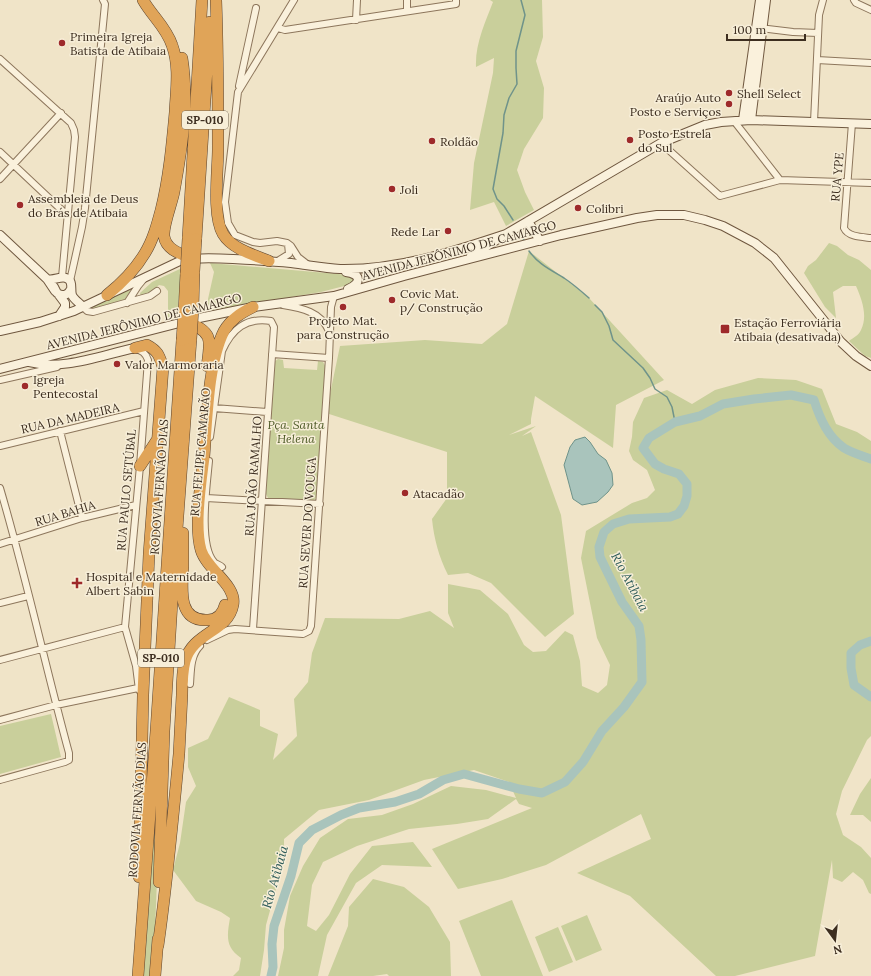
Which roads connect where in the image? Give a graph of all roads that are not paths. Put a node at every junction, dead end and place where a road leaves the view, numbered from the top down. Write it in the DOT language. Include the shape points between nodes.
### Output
graph roads {
  1 [pos="104,0"];
  2 [pos="143,0"];
  3 [pos="150,0"];
  4 [pos="195,0"];
  5 [pos="202,0"];
  6 [pos="211,0"];
  7 [pos="216,0"];
  8 [pos="294,0"];
  9 [pos="357,0"];
  10 [pos="407,0"];
  11 [pos="456,0"];
  12 [pos="760,0"];
  13 [pos="766,0"];
  14 [pos="823,0"];
  15 [pos="854,0"];
  16 [pos="256,8"];
  17 [pos="871,10"];
  18 [pos="407,11"];
  19 [pos="356,20"];
  20 [pos="760,27"];
  21 [pos="278,28"];
  22 [pos="818,33"];
  23 [pos="0,59"];
  24 [pos="817,60"];
  25 [pos="871,63"];
  26 [pos="238,92"];
  27 [pos="61,113"];
  28 [pos="196,117"];
  29 [pos="742,120"];
  30 [pos="814,122"];
  31 [pos="852,123"];
  32 [pos="871,124"];
  33 [pos="661,143"];
  34 [pos="0,152"];
  35 [pos="13,165"];
  36 [pos="0,179"];
  37 [pos="780,180"];
  38 [pos="847,183"];
  39 [pos="871,183"];
  40 [pos="68,216"];
  41 [pos="528,221"];
  42 [pos="506,234"];
  43 [pos="0,235"];
  44 [pos="871,238"];
  45 [pos="192,239"];
  46 [pos="540,241"];
  47 [pos="287,243"];
  48 [pos="440,254"];
  49 [pos="191,258"];
  50 [pos="464,261"];
  51 [pos="273,262"];
  52 [pos="310,266"];
  53 [pos="329,268"];
  54 [pos="147,276"];
  55 [pos="404,276"];
  56 [pos="47,280"];
  57 [pos="65,282"];
  58 [pos="156,291"];
  59 [pos="57,293"];
  60 [pos="107,295"];
  61 [pos="335,295"];
  62 [pos="127,302"];
  63 [pos="274,304"];
  64 [pos="83,307"];
  65 [pos="253,307"];
  66 [pos="188,314"];
  67 [pos="59,317"];
  68 [pos="273,323"];
  69 [pos="0,331"];
  70 [pos="331,334"];
  71 [pos="186,339"];
  72 [pos="135,348"];
  73 [pos="272,354"];
  74 [pos="329,358"];
  75 [pos="28,362"];
  76 [pos="77,362"];
  77 [pos="871,366"];
  78 [pos="0,369"];
  79 [pos="0,380"];
  80 [pos="214,408"];
  81 [pos="144,411"];
  82 [pos="267,412"];
  83 [pos="60,431"];
  84 [pos="158,439"];
  85 [pos="0,446"];
  86 [pos="140,466"];
  87 [pos="0,488"];
  88 [pos="180,489"];
  89 [pos="206,498"];
  90 [pos="262,501"];
  91 [pos="320,504"];
  92 [pos="136,505"];
  93 [pos="82,518"];
  94 [pos="15,540"];
  95 [pos="0,544"];
  96 [pos="222,567"];
  97 [pos="28,596"];
  98 [pos="0,603"];
  99 [pos="125,627"];
  100 [pos="253,629"];
  101 [pos="42,648"];
  102 [pos="0,660"];
  103 [pos="190,684"];
  104 [pos="138,688"];
  105 [pos="56,706"];
  106 [pos="0,720"];
  107 [pos="141,744"];
  108 [pos="0,780"];
  109 [pos="140,945"];
  110 [pos="158,946"];
  111 [pos="138,976"];
  112 [pos="155,976"];
  1 -- 57 [label="street" via="85,208 82,227"];
  2 -- 60 [label="highway" via="163,26 177,64 172,154 166,187 146,253 125,280"];
  3 -- 49 [label="highway" via="173,31 182,53 186,103 174,192 164,236 167,245 173,250"];
  4 -- 28 [label="highway"];
  5 -- 28 [label="highway, RODOVIA FERNÃO DIAS / SP-010"];
  6 -- 45 [label="highway, RODOVIA FERNÃO DIAS / SP-010" via="205,111"];
  7 -- 51 [label="highway" via="219,221 228,241"];
  8 -- 21 [label="street"];
  9 -- 19 [label="street"];
  10 -- 18 [label="street"];
  11 -- 18 [label="street" via="456,4"];
  12 -- 20 [label="main road"];
  13 -- 20 [label="main road"];
  14 -- 22 [label="street"];
  15 -- 17 [label="street"];
  16 -- 26 [label="street"];
  18 -- 19 [label="street"];
  19 -- 21 [label="street" via="286,30"];
  20 -- 22 [label="street"];
  20 -- 29 [label="main road"];
  21 -- 26 [label="street"];
  22 -- 24 [label="street"];
  23 -- 27 [label="street"];
  24 -- 25 [label="street"];
  24 -- 30 [label="street"];
  26 -- 47 [label="street" via="225,202 228,223 235,235 248,241"];
  27 -- 35 [label="street"];
  27 -- 40 [label="street" via="71,123 75,137"];
  28 -- 45 [label="highway, RODOVIA FERNÃO DIAS / SP-010"];
  29 -- 30 [label="main road"];
  29 -- 33 [label="main road" via="705,125"];
  29 -- 37 [label="street"];
  30 -- 31 [label="main road"];
  31 -- 32 [label="main road"];
  31 -- 38 [label="street, RUA YPE"];
  33 -- 37 [label="street" via="720,196"];
  33 -- 41 [label="main road"];
  34 -- 35 [label="street"];
  35 -- 36 [label="street"];
  35 -- 40 [label="street"];
  37 -- 38 [label="street"];
  38 -- 39 [label="street"];
  38 -- 44 [label="street, RUA YPE" via="844,228 846,232"];
  40 -- 57 [label="street"];
  41 -- 42 [label="main road"];
  41 -- 46 [label="main road"];
  42 -- 48 [label="main road"];
  42 -- 50 [label="main road"];
  43 -- 56 [label="main road"];
  45 -- 66 [label="highway, RODOVIA FERNÃO DIAS / SP-010, bridge"];
  46 -- 50 [label="main road, AVENIDA JERÔNIMO DE CAMARGO"];
  46 -- 77 [label="main road, AVENIDA JERÔNIMO DE CAMARGO" via="657,215 684,215 723,226 755,243 774,258 841,342"];
  47 -- 51 [label="street" via="289,254"];
  47 -- 52 [label="street"];
  48 -- 53 [label="main road" via="384,267"];
  48 -- 55 [label="main road" via="440,259 430,267"];
  49 -- 51 [label="main road"];
  49 -- 54 [label="main road"];
  50 -- 55 [label="main road, AVENIDA JERÔNIMO DE CAMARGO"];
  51 -- 52 [label="main road"];
  52 -- 53 [label="main road"];
  53 -- 61 [label="main road" via="349,272 357,276 358,280 356,284"];
  54 -- 60 [label="main road"];
  54 -- 62 [label="street"];
  55 -- 61 [label="main road, AVENIDA JERÔNIMO DE CAMARGO"];
  56 -- 57 [label="main road"];
  56 -- 59 [label="main road"];
  57 -- 59 [label="main road" via="54,284"];
  57 -- 59 [label="main road" via="66,295"];
  57 -- 64 [label="main road" via="75,300"];
  58 -- 62 [label="street" via="150,296"];
  59 -- 67 [label="main road" via="66,308"];
  60 -- 64 [label="main road"];
  61 -- 63 [label="main road, AVENIDA JERÔNIMO DE CAMARGO"];
  61 -- 70 [label="street, RUA SEVER DO VOUGA" via="331,307"];
  62 -- 64 [label="street" via="94,312"];
  63 -- 65 [label="main road, AVENIDA JERÔNIMO DE CAMARGO"];
  63 -- 70 [label="street" via="292,306 319,316"];
  64 -- 67 [label="main road"];
  65 -- 66 [label="main road, AVENIDA JERÔNIMO DE CAMARGO"];
  65 -- 110 [label="highway" via="229,323 220,341 210,387 199,537 201,550 207,562 228,586 233,596 233,604 223,624 196,642 188,651 185,662"];
  66 -- 71 [label="highway, RODOVIA FERNÃO DIAS / SP-010, bridge"];
  66 -- 75 [label="main road, AVENIDA JERÔNIMO DE CAMARGO"];
  66 -- 88 [label="highway" via="208,335 210,342 194,513 197,552 202,564 225,594 226,601 222,613 212,620 193,618 187,612 182,598 183,523"];
  67 -- 69 [label="main road"];
  68 -- 73 [label="street, RUA JOÃO RAMALHO"];
  68 -- 80 [label="street, RUA FELIPE CAMARÃO" via="264,320 252,321 235,330 228,339 222,351"];
  70 -- 74 [label="street, RUA SEVER DO VOUGA"];
  71 -- 88 [label="highway, RODOVIA FERNÃO DIAS / SP-010"];
  71 -- 109 [label="highway, RODOVIA FERNÃO DIAS / SP-010"];
  72 -- 76 [label="main road"];
  72 -- 81 [label="street, RUA PAULO SETÚBAL" via="143,352 148,360"];
  72 -- 84 [label="highway" via="147,345 156,350 163,367"];
  73 -- 74 [label="street"];
  73 -- 82 [label="street, RUA JOÃO RAMALHO"];
  74 -- 91 [label="street, RUA SEVER DO VOUGA"];
  75 -- 76 [label="main road" via="39,365"];
  75 -- 78 [label="main road, AVENIDA JERÔNIMO DE CAMARGO"];
  76 -- 79 [label="street"];
  80 -- 82 [label="street"];
  80 -- 89 [label="street, RUA FELIPE CAMARÃO"];
  81 -- 83 [label="street, RUA DA MADEIRA"];
  81 -- 86 [label="street, RUA PAULO SETÚBAL"];
  82 -- 90 [label="street, RUA JOÃO RAMALHO"];
  83 -- 85 [label="street, RUA DA MADEIRA"];
  83 -- 93 [label="street"];
  84 -- 86 [label="highway"];
  84 -- 107 [label="highway" via="149,554"];
  86 -- 92 [label="street, RUA PAULO SETÚBAL"];
  87 -- 94 [label="street"];
  88 -- 110 [label="highway, RODOVIA FERNÃO DIAS / SP-010" via="164,731"];
  89 -- 90 [label="street"];
  89 -- 96 [label="street, RUA FELIPE CAMARÃO" via="206,545 214,562"];
  90 -- 91 [label="street"];
  90 -- 100 [label="street, RUA JOÃO RAMALHO"];
  91 -- 100 [label="street, RUA SEVER DO VOUGA" via="309,631 303,634"];
  92 -- 93 [label="street, RUA BAHIA"];
  92 -- 99 [label="street, RUA PAULO SETÚBAL"];
  93 -- 94 [label="street, RUA BAHIA"];
  94 -- 95 [label="street, RUA BAHIA"];
  94 -- 97 [label="street"];
  97 -- 98 [label="street"];
  97 -- 101 [label="street"];
  99 -- 101 [label="street"];
  99 -- 104 [label="street, RUA PAULO SETÚBAL" via="136,666"];
  100 -- 103 [label="street" via="228,630 206,641 193,657"];
  101 -- 102 [label="street"];
  101 -- 105 [label="street"];
  104 -- 105 [label="street"];
  104 -- 107 [label="street, RUA PAULO SETÚBAL"];
  105 -- 106 [label="street"];
  105 -- 108 [label="street" via="69,760"];
  107 -- 109 [label="highway" via="138,893"];
  109 -- 111 [label="highway, RODOVIA FERNÃO DIAS / SP-010"];
  110 -- 112 [label="highway, RODOVIA FERNÃO DIAS / SP-010"];
}
